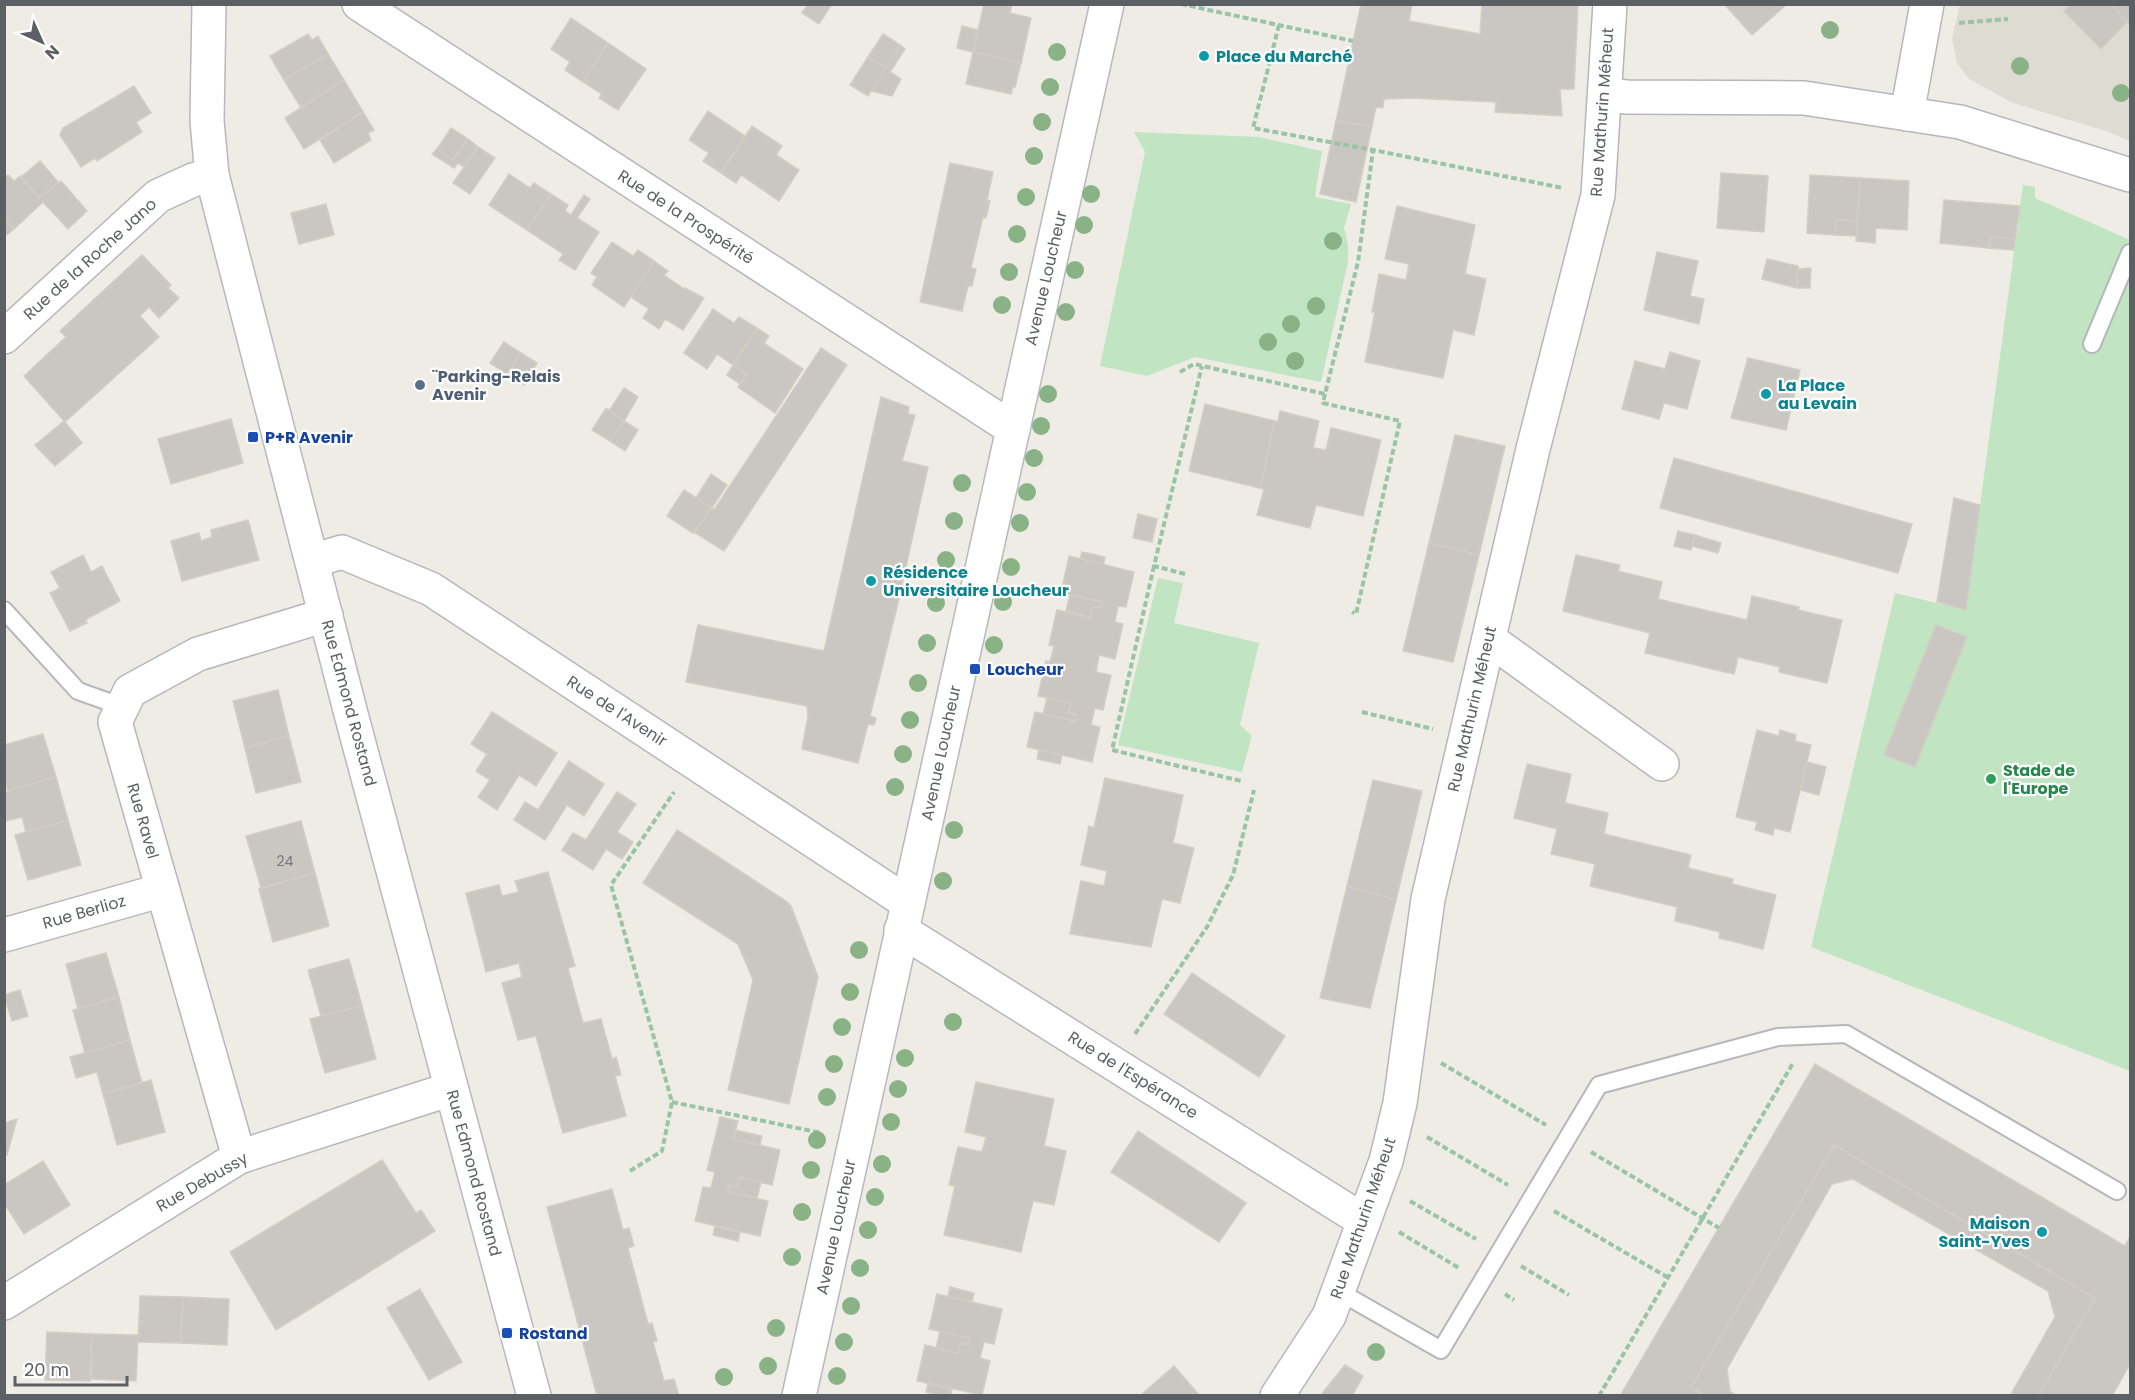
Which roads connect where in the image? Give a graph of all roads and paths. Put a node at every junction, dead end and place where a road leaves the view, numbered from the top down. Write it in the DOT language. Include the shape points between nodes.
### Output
graph roads {
  1 [pos="209,4"];
  2 [pos="359,4"];
  3 [pos="1107,4"];
  4 [pos="1181,4"];
  5 [pos="1610,4"];
  6 [pos="1925,15"];
  7 [pos="2008,19"];
  8 [pos="1279,25"];
  9 [pos="1353,41"];
  10 [pos="1605,95"];
  11 [pos="1907,114"];
  12 [pos="1373,150"];
  13 [pos="2130,174"];
  14 [pos="212,175"];
  15 [pos="1598,195"];
  16 [pos="2130,253"];
  17 [pos="4,337"];
  18 [pos="2092,344"];
  19 [pos="1202,366"];
  20 [pos="1180,372"];
  21 [pos="1325,394"];
  22 [pos="1013,429"];
  23 [pos="312,561"];
  24 [pos="1154,567"];
  25 [pos="1185,574"];
  26 [pos="4,610"];
  27 [pos="1352,612"];
  28 [pos="326,615"];
  29 [pos="1489,639"];
  30 [pos="123,707"];
  31 [pos="1362,712"];
  32 [pos="1466,737"];
  33 [pos="694,762"];
  34 [pos="1662,764"];
  35 [pos="1240,781"];
  36 [pos="1254,790"];
  37 [pos="163,890"];
  38 [pos="905,916"];
  39 [pos="4,935"];
  40 [pos="1793,1063"];
  41 [pos="1115,1064"];
  42 [pos="451,1089"];
  43 [pos="672,1102"];
  44 [pos="856,1140"];
  45 [pos="239,1157"];
  46 [pos="630,1172"];
  47 [pos="2117,1191"];
  48 [pos="1365,1217"];
  49 [pos="1482,1281"];
  50 [pos="1338,1291"];
  51 [pos="1514,1300"];
  52 [pos="4,1304"];
  53 [pos="534,1395"];
  54 [pos="799,1395"];
  55 [pos="1277,1395"];
  56 [pos="1599,1395"];
  1 -- 14 [label="street, Rue Edmond Rostand" via="207,121"];
  2 -- 22 [label="street, Rue de la Prospérité"];
  3 -- 22 [label="street, Avenue Loucheur"];
  4 -- 8 [label="path"];
  5 -- 10 [label="street, Rue Mathurin Méheut"];
  6 -- 7 [label="path"];
  6 -- 11 [label="street"];
  8 -- 9 [label="path"];
  8 -- 12 [label="path" via="1253,129"];
  10 -- 11 [label="street" via="1804,99"];
  10 -- 15 [label="street, Rue Mathurin Méheut"];
  11 -- 13 [label="street" via="1960,122"];
  12 -- 15 [label="path"];
  12 -- 21 [label="path" via="1358,262"];
  14 -- 17 [label="street, Rue de la Roche Jano" via="158,196"];
  14 -- 23 [label="street, Rue Edmond Rostand"];
  15 -- 29 [label="street, Rue Mathurin Méheut"];
  16 -- 18 [label="lane"];
  19 -- 20 [label="path" via="1194,364"];
  19 -- 21 [label="path"];
  19 -- 24 [label="path"];
  21 -- 27 [label="path" via="1323,403 1400,421 1356,614"];
  22 -- 38 [label="street, Avenue Loucheur"];
  23 -- 28 [label="street, Rue Edmond Rostand"];
  23 -- 33 [label="street, Rue de l'Avenir" via="342,552 431,589"];
  24 -- 25 [label="path"];
  24 -- 35 [label="path" via="1112,750"];
  26 -- 30 [label="lane" via="78,690"];
  28 -- 30 [label="street" via="198,654 130,691"];
  28 -- 42 [label="street, Rue Edmond Rostand"];
  29 -- 32 [label="street, Rue Mathurin Méheut"];
  29 -- 34 [label="street"];
  30 -- 37 [label="street, Rue Ravel" via="115,722"];
  31 -- 32 [label="path"];
  32 -- 48 [label="street, Rue Mathurin Méheut" via="1428,899 1400,1103 1386,1161"];
  33 -- 38 [label="street, Rue de l'Avenir"];
  33 -- 43 [label="path" via="611,885"];
  36 -- 41 [label="path" via="1233,875 1207,927"];
  37 -- 39 [label="street, Rue Berlioz"];
  37 -- 45 [label="street, Rue Ravel"];
  38 -- 41 [label="street, Rue de l'Espérance"];
  38 -- 44 [label="street, Avenue Loucheur"];
  40 -- 56 [label="path"];
  41 -- 48 [label="street, Rue de l'Espérance"];
  42 -- 45 [label="street, Rue Debussy"];
  42 -- 53 [label="street, Rue Edmond Rostand"];
  43 -- 44 [label="path"];
  43 -- 46 [label="path" via="662,1151"];
  44 -- 54 [label="street, Avenue Loucheur"];
  45 -- 52 [label="street, Rue Debussy"];
  47 -- 49 [label="lane" via="1846,1035 1778,1037 1599,1085"];
  48 -- 49 [label="path"];
  48 -- 50 [label="street, Rue Mathurin Méheut"];
  49 -- 50 [label="lane" via="1441,1350"];
  49 -- 51 [label="path"];
  50 -- 55 [label="street, Rue Mathurin Méheut" via="1329,1316"];
}
